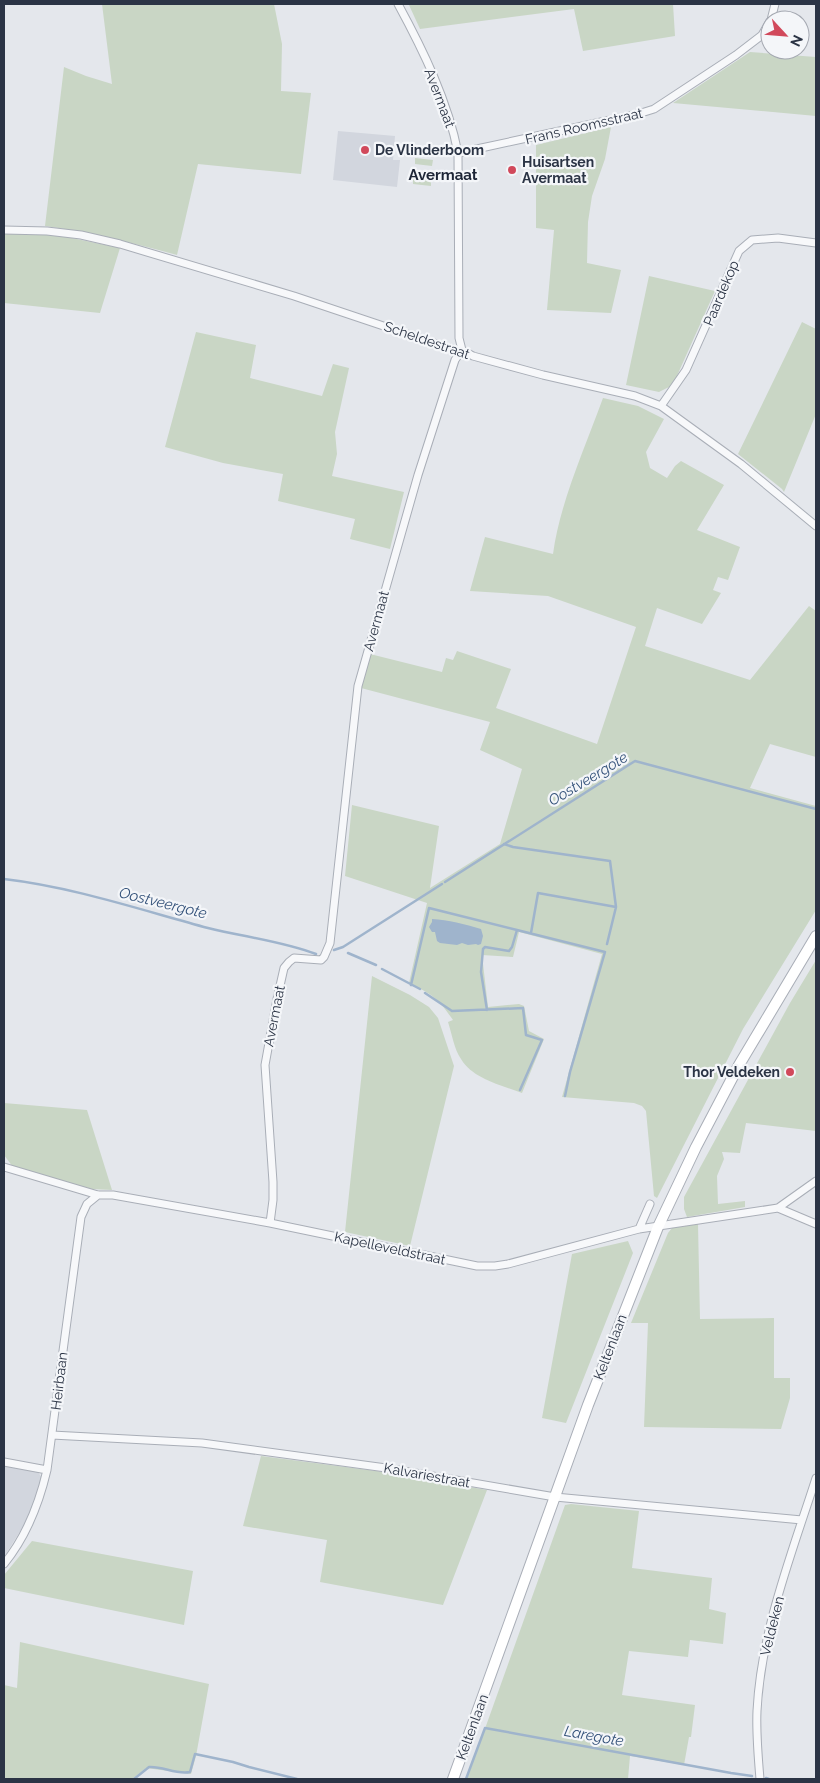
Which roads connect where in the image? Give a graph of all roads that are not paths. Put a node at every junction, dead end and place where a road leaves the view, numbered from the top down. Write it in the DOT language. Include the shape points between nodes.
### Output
graph roads {
  1 [pos="398,4"];
  2 [pos="760,37"];
  3 [pos="458,153"];
  4 [pos="4,230"];
  5 [pos="816,243"];
  6 [pos="462,350"];
  7 [pos="661,406"];
  8 [pos="816,526"];
  9 [pos="816,936"];
  10 [pos="4,1167"];
  11 [pos="816,1181"];
  12 [pos="98,1195"];
  13 [pos="650,1204"];
  14 [pos="778,1208"];
  15 [pos="270,1223"];
  16 [pos="816,1224"];
  17 [pos="658,1227"];
  18 [pos="639,1229"];
  19 [pos="52,1434"];
  20 [pos="4,1462"];
  21 [pos="47,1470"];
  22 [pos="816,1478"];
  23 [pos="554,1497"];
  24 [pos="802,1520"];
  25 [pos="4,1564"];
  26 [pos="453,1779"];
  27 [pos="760,1779"];
  1 -- 3 [label="street, Avermaat" via="414,33 446,110"];
  2 -- 3 [label="street, Frans Roomsstraat" via="654,109"];
  3 -- 6 [label="street, Avermaat" via="459,338"];
  4 -- 6 [label="street, Scheldestraat" via="81,235 120,244"];
  5 -- 7 [label="street, Paardekop" via="778,238 752,240 739,251 686,370"];
  6 -- 7 [label="street, Scheldestraat" via="473,356 635,396"];
  6 -- 15 [label="street, Avermaat" via="455,360 418,475 358,686 330,943 321,960 294,958 289,962 284,968 276,999 265,1065 273,1182"];
  7 -- 8 [label="street, Scheldestraat" via="741,464"];
  9 -- 17 [label="main road, Keltenlaan" via="738,1065"];
  10 -- 12 [label="street, Kapelleveldstraat"];
  11 -- 14 [label="street"];
  12 -- 15 [label="street, Kapelleveldstraat"];
  12 -- 19 [label="street, Heirbaan" via="87,1204 81,1217"];
  13 -- 18 [label="street"];
  14 -- 16 [label="street"];
  14 -- 17 [label="street, Kapelleveldstraat"];
  15 -- 18 [label="street, Kapelleveldstraat" via="477,1266 508,1264"];
  17 -- 18 [label="street, Kapelleveldstraat"];
  17 -- 23 [label="main road, Keltenlaan"];
  19 -- 21 [label="street, Heirbaan"];
  19 -- 23 [label="street, Kalvariestraat" via="202,1443 386,1468"];
  20 -- 21 [label="street"];
  21 -- 25 [label="street, Heirbaan" via="32,1516"];
  22 -- 24 [label="street, Veldeken"];
  23 -- 24 [label="street, Kalvariestraat"];
  23 -- 26 [label="main road, Keltenlaan"];
  24 -- 27 [label="street, Veldeken" via="772,1615 761,1674 757,1710"];
}
